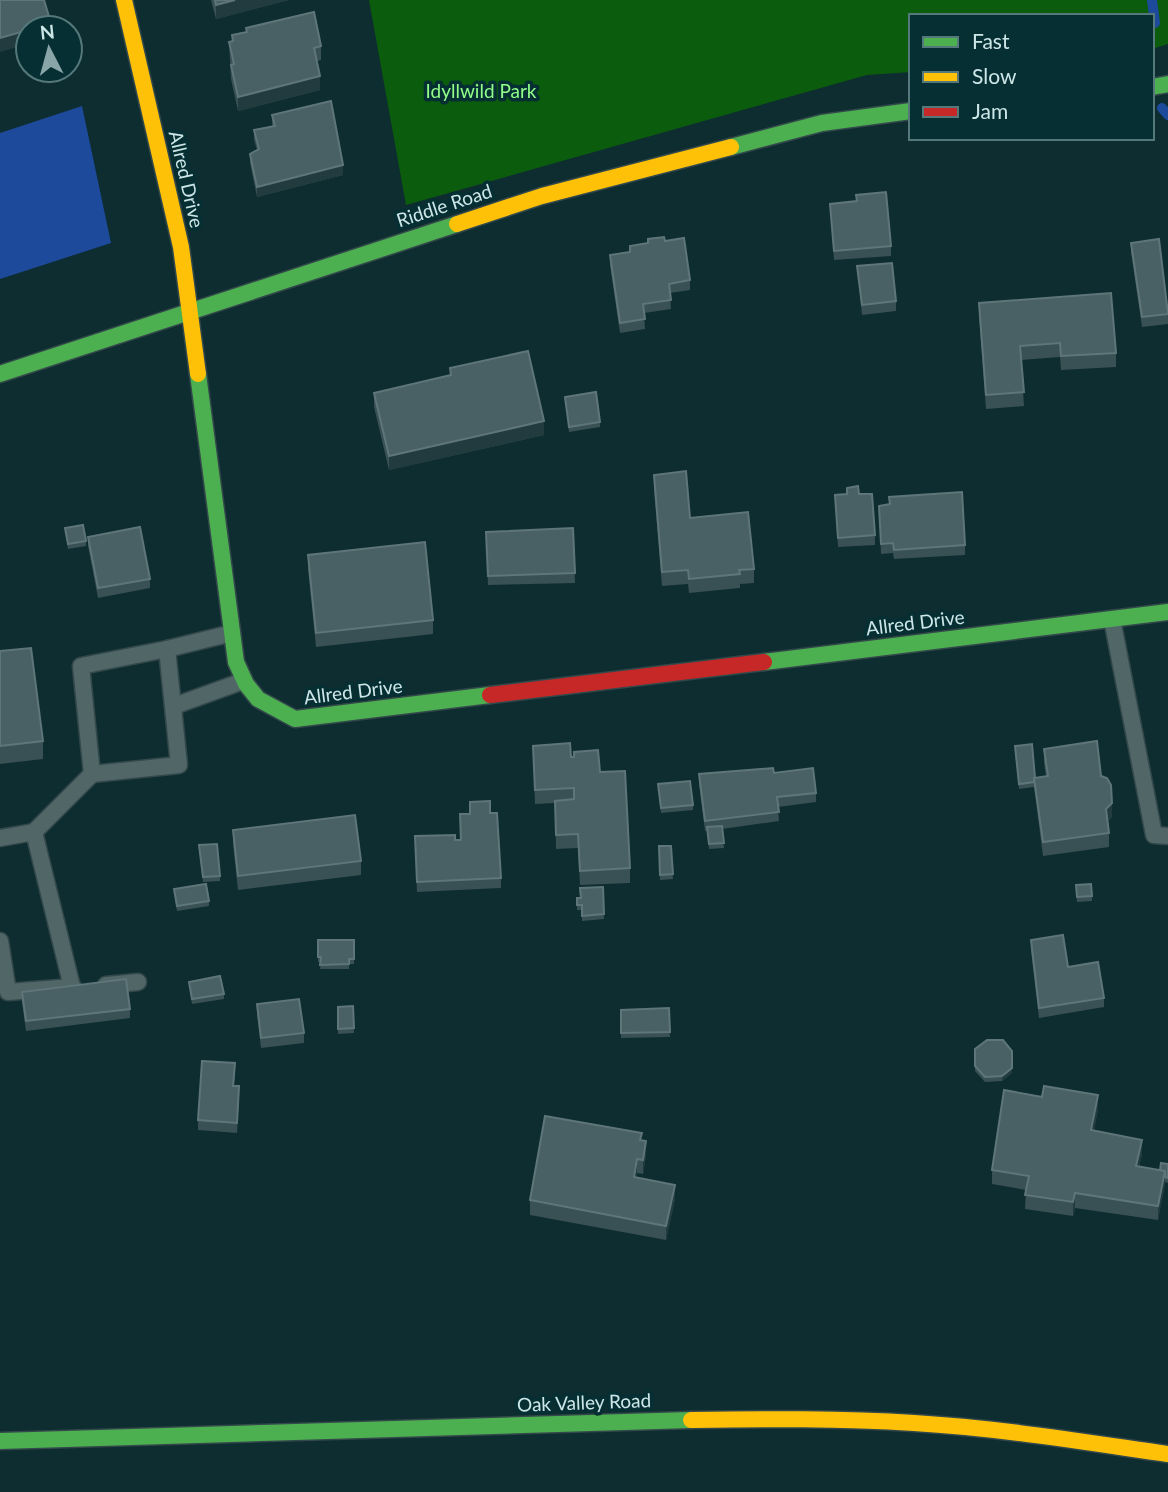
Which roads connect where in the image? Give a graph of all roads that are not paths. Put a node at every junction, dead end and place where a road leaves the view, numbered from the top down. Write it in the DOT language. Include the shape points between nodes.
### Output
graph roads {
  1 [pos="124,0"];
  2 [pos="909,111"];
  3 [pos="189,311"];
  4 [pos="0,374"];
  5 [pos="1168,612"];
  6 [pos="1112,618"];
  7 [pos="232,633"];
  8 [pos="167,649"];
  9 [pos="243,681"];
  10 [pos="174,706"];
  11 [pos="92,774"];
  12 [pos="34,832"];
  13 [pos="1168,836"];
  14 [pos="0,838"];
  15 [pos="0,941"];
  16 [pos="138,982"];
  17 [pos="72,987"];
  18 [pos="0,1441"];
  19 [pos="1168,1454"];
  1 -- 3 [label="street, Allred Drive" via="181,247"];
  2 -- 3 [label="street, Riddle Road" via="822,123 542,196"];
  3 -- 4 [label="street, Riddle Road"];
  3 -- 7 [label="street, Allred Drive"];
  5 -- 6 [label="street, Allred Drive"];
  6 -- 9 [label="street, Allred Drive" via="295,719 261,704"];
  6 -- 13 [label="lane" via="1154,835"];
  7 -- 8 [label="lane"];
  7 -- 9 [label="street, Allred Drive"];
  8 -- 10 [label="lane"];
  8 -- 11 [label="lane" via="80,666"];
  9 -- 10 [label="lane"];
  10 -- 11 [label="lane" via="179,765"];
  11 -- 12 [label="lane"];
  12 -- 14 [label="lane"];
  12 -- 17 [label="lane"];
  15 -- 17 [label="lane" via="8,992"];
  16 -- 17 [label="lane"];
  18 -- 19 [label="street, Oak Valley Road" via="820,1419 917,1423"];
}
